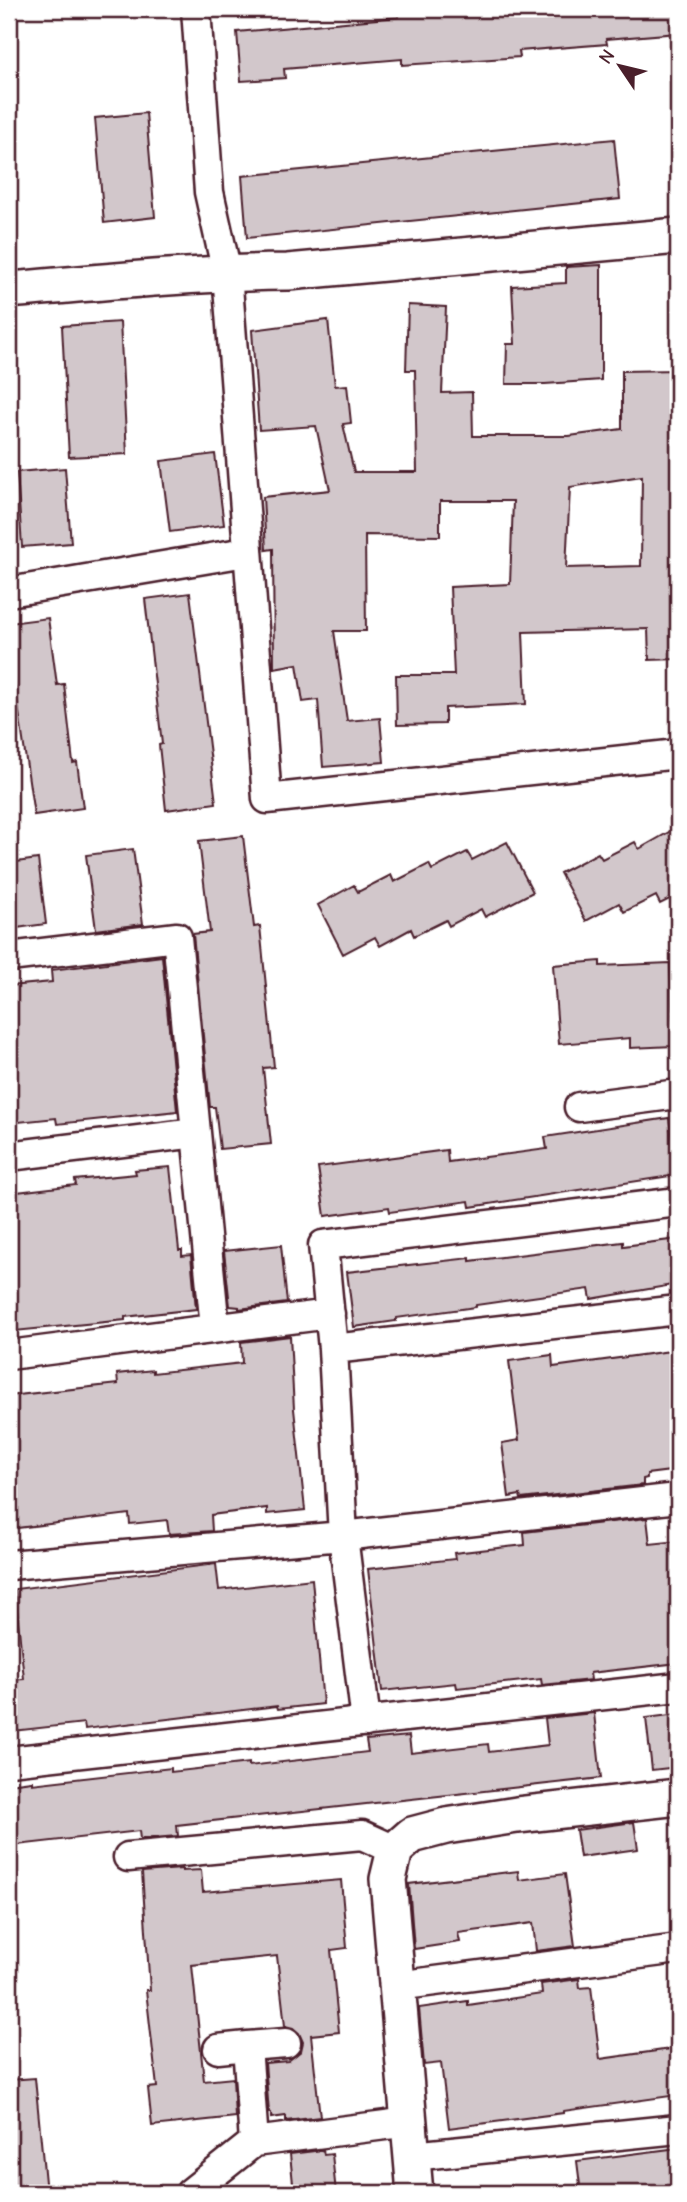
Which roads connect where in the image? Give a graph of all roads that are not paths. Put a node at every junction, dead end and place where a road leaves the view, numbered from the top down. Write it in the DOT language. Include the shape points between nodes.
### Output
graph roads {
  1 [pos="200,9"];
  2 [pos="678,236"];
  3 [pos="227,273"];
  4 [pos="9,290"];
  5 [pos="246,552"];
  6 [pos="9,592"];
  7 [pos="678,754"];
  8 [pos="9,957"];
  9 [pos="678,1094"];
  10 [pos="579,1107"];
  11 [pos="196,1133"];
  12 [pos="9,1156"];
  13 [pos="678,1202"];
  14 [pos="678,1310"];
  15 [pos="330,1314"];
  16 [pos="215,1328"];
  17 [pos="333,1349"];
  18 [pos="9,1355"];
  19 [pos="678,1498"];
  20 [pos="343,1536"];
  21 [pos="9,1565"];
  22 [pos="678,1687"];
  23 [pos="366,1722"];
  24 [pos="9,1761"];
  25 [pos="678,1797"];
  26 [pos="395,1850"];
  27 [pos="128,1857"];
  28 [pos="678,1949"];
  29 [pos="397,1986"];
  30 [pos="286,2043"];
  31 [pos="247,2046"];
  32 [pos="218,2049"];
  33 [pos="678,2129"];
  34 [pos="410,2139"];
  35 [pos="254,2142"];
  36 [pos="190,2193"];
  37 [pos="415,2193"];
  1 -- 3 [label="street" via="209,192"];
  2 -- 3 [label="street" via="288,272"];
  3 -- 4 [label="street"];
  3 -- 5 [label="street"];
  5 -- 6 [label="street"];
  5 -- 7 [label="street" via="267,799"];
  8 -- 11 [label="street" via="177,937"];
  9 -- 10 [label="street"];
  11 -- 12 [label="street"];
  11 -- 16 [label="street"];
  13 -- 15 [label="street" via="323,1245"];
  14 -- 17 [label="street"];
  15 -- 16 [label="street"];
  15 -- 17 [label="street"];
  16 -- 18 [label="street"];
  17 -- 20 [label="street"];
  19 -- 20 [label="street"];
  20 -- 21 [label="street"];
  20 -- 23 [label="street"];
  22 -- 23 [label="street"];
  23 -- 24 [label="street"];
  25 -- 26 [label="street" via="446,1826 412,1835"];
  26 -- 27 [label="street" via="362,1835"];
  26 -- 29 [label="street" via="388,1879"];
  28 -- 29 [label="street"];
  29 -- 34 [label="street"];
  30 -- 31 [label="street"];
  31 -- 32 [label="street"];
  31 -- 35 [label="street"];
  33 -- 34 [label="street"];
  34 -- 35 [label="street"];
  34 -- 37 [label="street"];
  35 -- 36 [label="street"];
}
